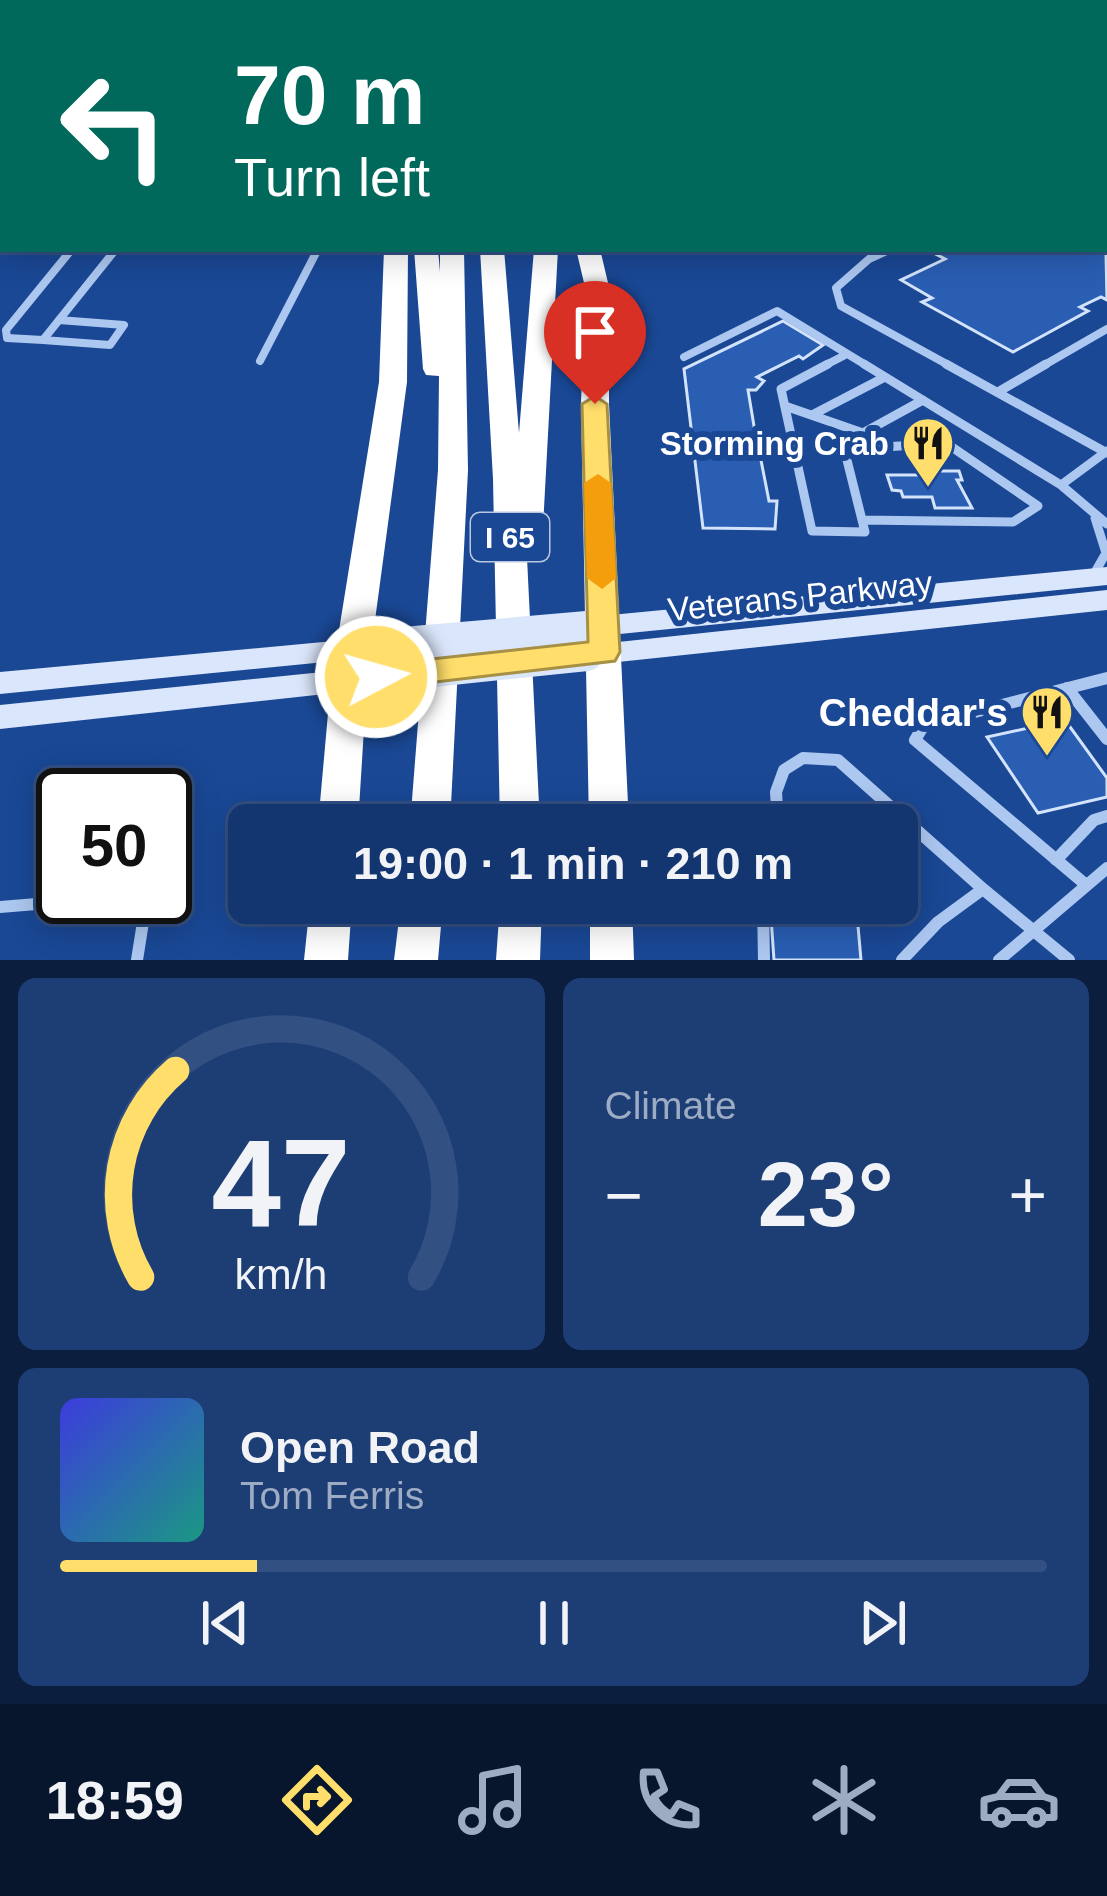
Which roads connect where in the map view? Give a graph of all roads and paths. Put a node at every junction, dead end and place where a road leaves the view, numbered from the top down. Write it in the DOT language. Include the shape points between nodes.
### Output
graph roads {
  1 [pos="70,252"];
  2 [pos="114,252"];
  3 [pos="316,252"];
  4 [pos="395,252"];
  5 [pos="426,252"];
  6 [pos="452,252"];
  7 [pos="492,252"];
  8 [pos="546,252"];
  9 [pos="589,252"];
  10 [pos="885,252"];
  11 [pos="58,320"];
  12 [pos="1107,329"];
  13 [pos="43,340"];
  14 [pos="848,354"];
  15 [pos="684,357"];
  16 [pos="260,362"];
  17 [pos="885,377"];
  18 [pos="998,392"];
  19 [pos="923,400"];
  20 [pos="785,406"];
  21 [pos="812,415"];
  22 [pos="863,433"];
  23 [pos="1107,451"];
  24 [pos="1061,484"];
  25 [pos="1093,513"];
  26 [pos="862,520"];
  27 [pos="1107,524"];
  28 [pos="448,533"];
  29 [pos="1101,585"];
  30 [pos="595,640"];
  31 [pos="365,663"];
  32 [pos="1107,678"];
  33 [pos="0,683"];
  34 [pos="1067,688"];
  35 [pos="518,706"];
  36 [pos="0,717"];
  37 [pos="1107,739"];
  38 [pos="342,804"];
  39 [pos="431,804"];
  40 [pos="520,804"];
  41 [pos="607,804"];
  42 [pos="775,804"];
  43 [pos="887,804"];
  44 [pos="1107,816"];
  45 [pos="918,831"];
  46 [pos="1056,860"];
  47 [pos="1098,878"];
  48 [pos="983,889"];
  49 [pos="36,904"];
  50 [pos="0,907"];
  51 [pos="143,924"];
  52 [pos="329,924"];
  53 [pos="420,924"];
  54 [pos="520,924"];
  55 [pos="611,924"];
  56 [pos="763,924"];
  57 [pos="1033,929"];
  58 [pos="137,959"];
  59 [pos="120,960"];
  60 [pos="326,960"];
  61 [pos="416,960"];
  62 [pos="518,960"];
  63 [pos="612,960"];
  64 [pos="764,960"];
  65 [pos="902,960"];
  66 [pos="999,960"];
  67 [pos="1069,960"];
  1 -- 13 [label="lane" via="6,330 7,338"];
  2 -- 11 [label="lane"];
  3 -- 16 [label="lane"];
  4 -- 31 [label="highway" via="393,382"];
  5 -- 28 [label="highway"];
  6 -- 28 [label="highway, I 65"];
  7 -- 35 [label="highway, I 65"];
  8 -- 35 [label="highway"];
  9 -- 30 [label="highway" via="597,287"];
  10 -- 18 [label="lane" via="836,288 841,306"];
  11 -- 13 [label="lane"];
  11 -- 13 [label="lane" via="124,325 110,345"];
  12 -- 18 [label="lane"];
  14 -- 15 [label="lane" via="777,311"];
  14 -- 17 [label="lane"];
  14 -- 20 [label="lane" via="782,389"];
  17 -- 19 [label="lane"];
  17 -- 21 [label="lane"];
  18 -- 23 [label="lane"];
  19 -- 22 [label="lane"];
  19 -- 24 [label="lane"];
  20 -- 21 [label="lane"];
  20 -- 26 [label="lane" via="812,531 865,532"];
  21 -- 22 [label="lane"];
  22 -- 26 [label="lane" via="843,444"];
  22 -- 26 [label="lane" via="884,447 946,443 1038,506 1013,522"];
  23 -- 24 [label="lane"];
  24 -- 25 [label="lane"];
  25 -- 27 [label="lane"];
  25 -- 29 [label="lane" via="1106,553"];
  28 -- 39 [label="highway, I 65"];
  29 -- 30 [label="main road, Veterans Parkway"];
  30 -- 31 [label="main road, Veterans Parkway, bridge"];
  30 -- 41 [label="highway"];
  31 -- 33 [label="main road, Veterans Parkway"];
  31 -- 36 [label="main road, Veterans Parkway"];
  31 -- 38 [label="highway"];
  32 -- 34 [label="lane"];
  34 -- 37 [label="lane"];
  34 -- 46 [label="lane" via="924,725 915,740"];
  35 -- 40 [label="highway, I 65"];
  42 -- 43 [label="lane" via="777,773 820,756 838,760"];
  44 -- 46 [label="lane"];
  45 -- 48 [label="lane"];
  46 -- 47 [label="lane"];
  47 -- 57 [label="lane"];
  48 -- 57 [label="lane"];
  48 -- 65 [label="lane"];
  49 -- 50 [label="lane"];
  51 -- 58 [label="lane"];
  52 -- 60 [label="highway"];
  53 -- 61 [label="highway"];
  54 -- 62 [label="highway"];
  55 -- 63 [label="highway"];
  56 -- 64 [label="lane"];
  57 -- 66 [label="lane"];
  57 -- 67 [label="lane"];
  58 -- 59 [label="lane"];
}
